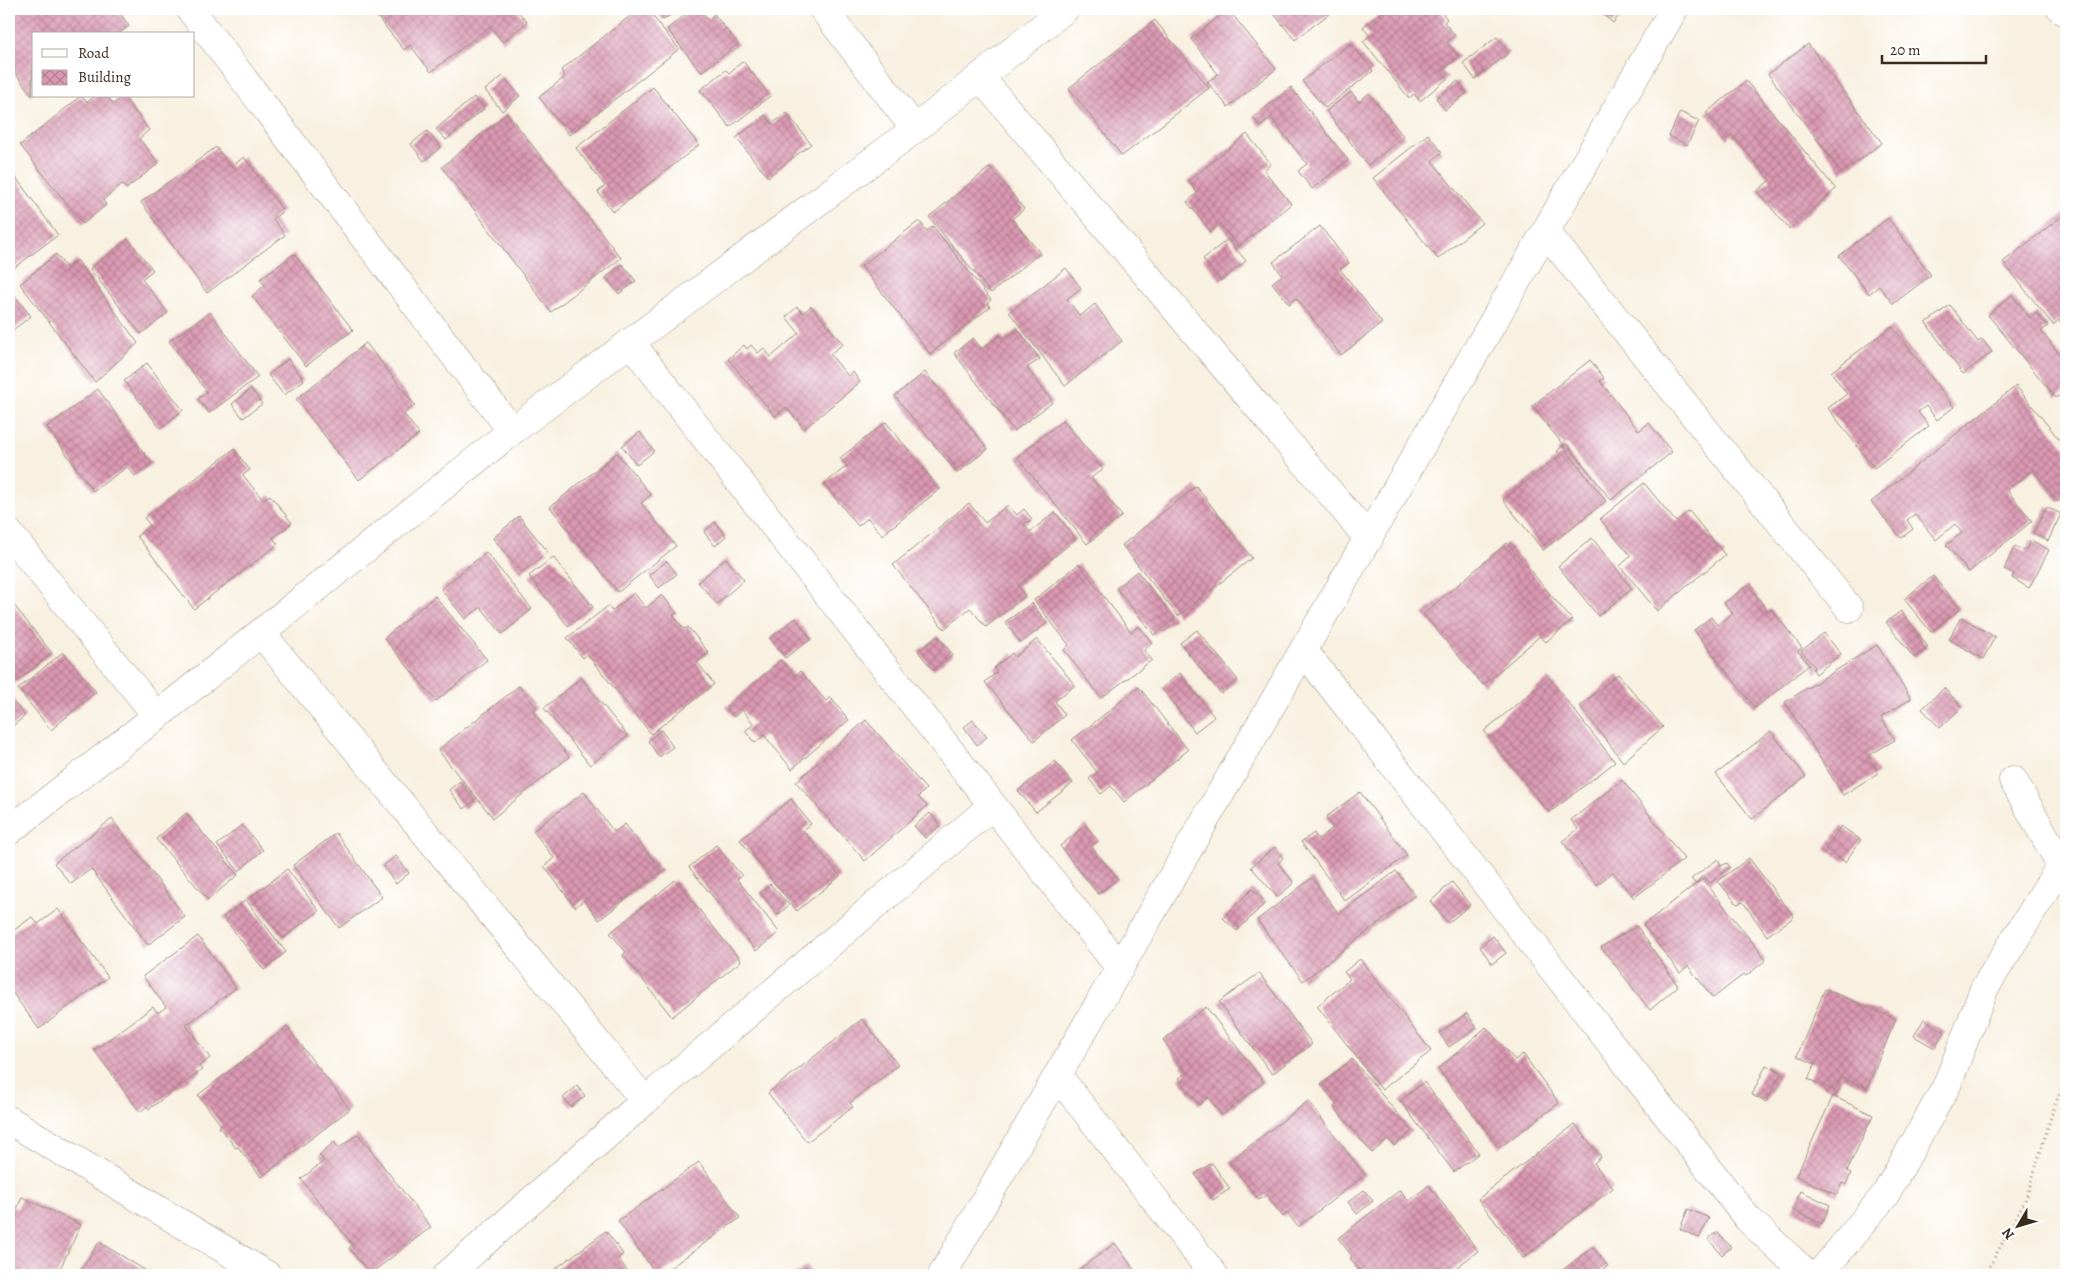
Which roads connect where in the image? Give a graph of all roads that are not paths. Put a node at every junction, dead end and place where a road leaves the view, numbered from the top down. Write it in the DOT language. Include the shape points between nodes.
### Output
graph roads {
  1 [pos="190,9"];
  2 [pos="823,9"];
  3 [pos="1066,9"];
  4 [pos="1674,9"];
  5 [pos="2061,9"];
  6 [pos="2066,12"];
  7 [pos="981,78"];
  8 [pos="915,129"];
  9 [pos="1546,232"];
  10 [pos="631,343"];
  11 [pos="512,431"];
  12 [pos="9,533"];
  13 [pos="1369,538"];
  14 [pos="1850,608"];
  15 [pos="260,633"];
  16 [pos="1304,651"];
  17 [pos="157,716"];
  18 [pos="2013,780"];
  19 [pos="992,806"];
  20 [pos="9,831"];
  21 [pos="1120,968"];
  22 [pos="1058,1076"];
  23 [pos="645,1101"];
  24 [pos="9,1120"];
  25 [pos="267,1275"];
  26 [pos="447,1275"];
  27 [pos="942,1275"];
  28 [pos="1214,1275"];
  29 [pos="1808,1275"];
  30 [pos="1819,1275"];
  1 -- 11 [label="street"];
  2 -- 8 [label="street"];
  3 -- 7 [label="street"];
  4 -- 9 [label="street"];
  5 -- 6 [label="street"];
  7 -- 8 [label="street"];
  7 -- 13 [label="street"];
  8 -- 10 [label="street"];
  9 -- 13 [label="street"];
  9 -- 14 [label="street"];
  10 -- 11 [label="street"];
  10 -- 19 [label="street"];
  11 -- 15 [label="street"];
  12 -- 17 [label="street"];
  13 -- 16 [label="street"];
  15 -- 17 [label="street"];
  15 -- 23 [label="street"];
  16 -- 21 [label="street"];
  16 -- 29 [label="street" via="1748,1219"];
  17 -- 20 [label="street"];
  18 -- 30 [label="street" via="2061,864 1984,989 1947,1085 1885,1195"];
  19 -- 21 [label="street"];
  19 -- 23 [label="street"];
  21 -- 22 [label="street"];
  22 -- 27 [label="street"];
  22 -- 28 [label="street"];
  23 -- 26 [label="street"];
  24 -- 25 [label="street"];
}
